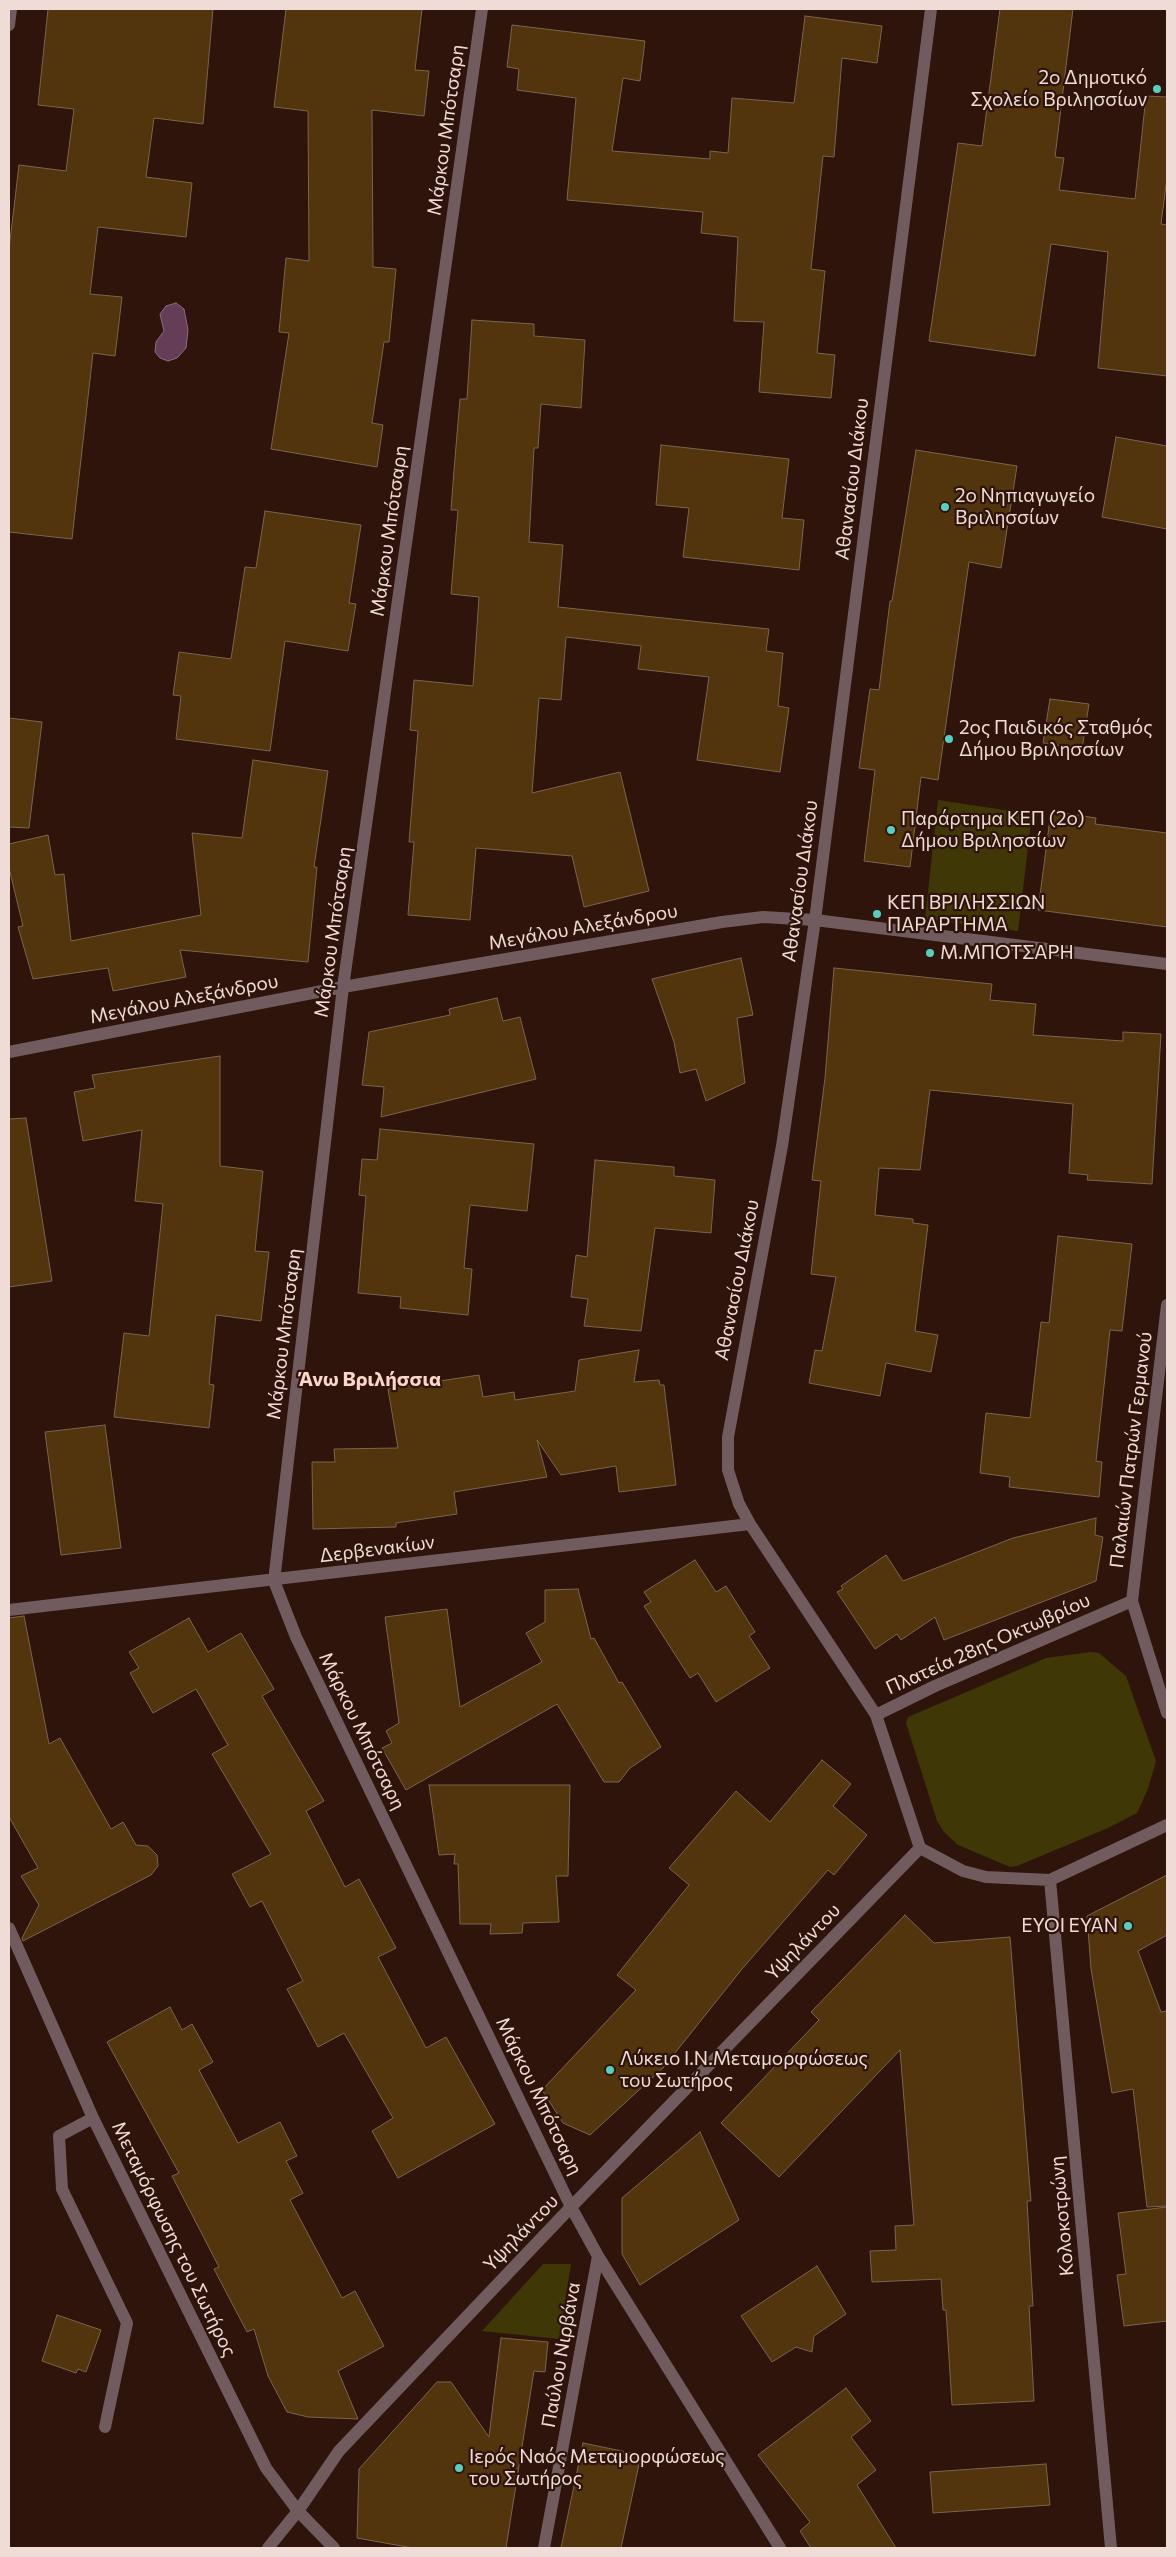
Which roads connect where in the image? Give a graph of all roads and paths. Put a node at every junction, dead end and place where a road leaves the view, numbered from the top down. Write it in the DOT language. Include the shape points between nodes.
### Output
graph roads {
  1 [pos="11,9"];
  2 [pos="482,9"];
  3 [pos="931,9"];
  4 [pos="9,25"];
  5 [pos="814,920"];
  6 [pos="1167,964"];
  7 [pos="344,987"];
  8 [pos="9,1052"];
  9 [pos="1167,1305"];
  10 [pos="750,1524"];
  11 [pos="274,1581"];
  12 [pos="1132,1601"];
  13 [pos="9,1610"];
  14 [pos="1167,1713"];
  15 [pos="876,1715"];
  16 [pos="1167,1825"];
  17 [pos="920,1848"];
  18 [pos="1050,1880"];
  19 [pos="9,1928"];
  20 [pos="93,2118"];
  21 [pos="571,2207"];
  22 [pos="598,2256"];
  23 [pos="105,2427"];
  24 [pos="298,2511"];
  25 [pos="268,2548"];
  26 [pos="334,2548"];
  27 [pos="544,2548"];
  28 [pos="780,2548"];
  29 [pos="1111,2548"];
  1 -- 4 [label="street"];
  2 -- 7 [label="street, Μάρκου Μπότσαρη"];
  3 -- 5 [label="street, Αθανασίου Διάκου"];
  5 -- 6 [label="street, Μεγάλου Αλεξάνδρου"];
  5 -- 7 [label="street, Μεγάλου Αλεξάνδρου" via="780,916 722,922"];
  5 -- 10 [label="street, Αθανασίου Διάκου" via="782,1146 728,1437 728,1470 739,1504"];
  7 -- 8 [label="street, Μεγάλου Αλεξάνδρου"];
  7 -- 11 [label="street, Μάρκου Μπότσαρη"];
  9 -- 12 [label="street, Παλαιών Πατρών Γερμανού"];
  10 -- 11 [label="street, Δερβενακίων"];
  10 -- 15 [label="street, Αθανασίου Διάκου"];
  11 -- 13 [label="street, Δερβενακίων"];
  11 -- 21 [label="street, Μάρκου Μπότσαρη" via="296,1637"];
  12 -- 14 [label="street"];
  12 -- 15 [label="street, Πλατεία 28ης Οκτωβρίου"];
  15 -- 17 [label="street, Πλατεία 28ης Οκτωβρίου"];
  16 -- 18 [label="street"];
  17 -- 18 [label="street" via="964,1871 986,1877"];
  17 -- 21 [label="street, Υψηλάντου"];
  18 -- 29 [label="street, Κολοκοτρώνη"];
  19 -- 20 [label="street, Μεταμόρφωσης του Σωτήρος"];
  20 -- 23 [label="street" via="59,2136 62,2189 127,2324"];
  20 -- 24 [label="street, Μεταμόρφωσης του Σωτήρος" via="266,2468"];
  21 -- 22 [label="street, Μάρκου Μπότσαρη"];
  21 -- 24 [label="street, Υψηλάντου" via="339,2451"];
  22 -- 27 [label="street, Παύλου Νιρβάνα"];
  22 -- 28 [label="street, Μάρκου Μπότσαρη"];
  24 -- 25 [label="street, Υψηλάντου"];
  24 -- 26 [label="street, Μεταμόρφωσης του Σωτήρος"];
}
